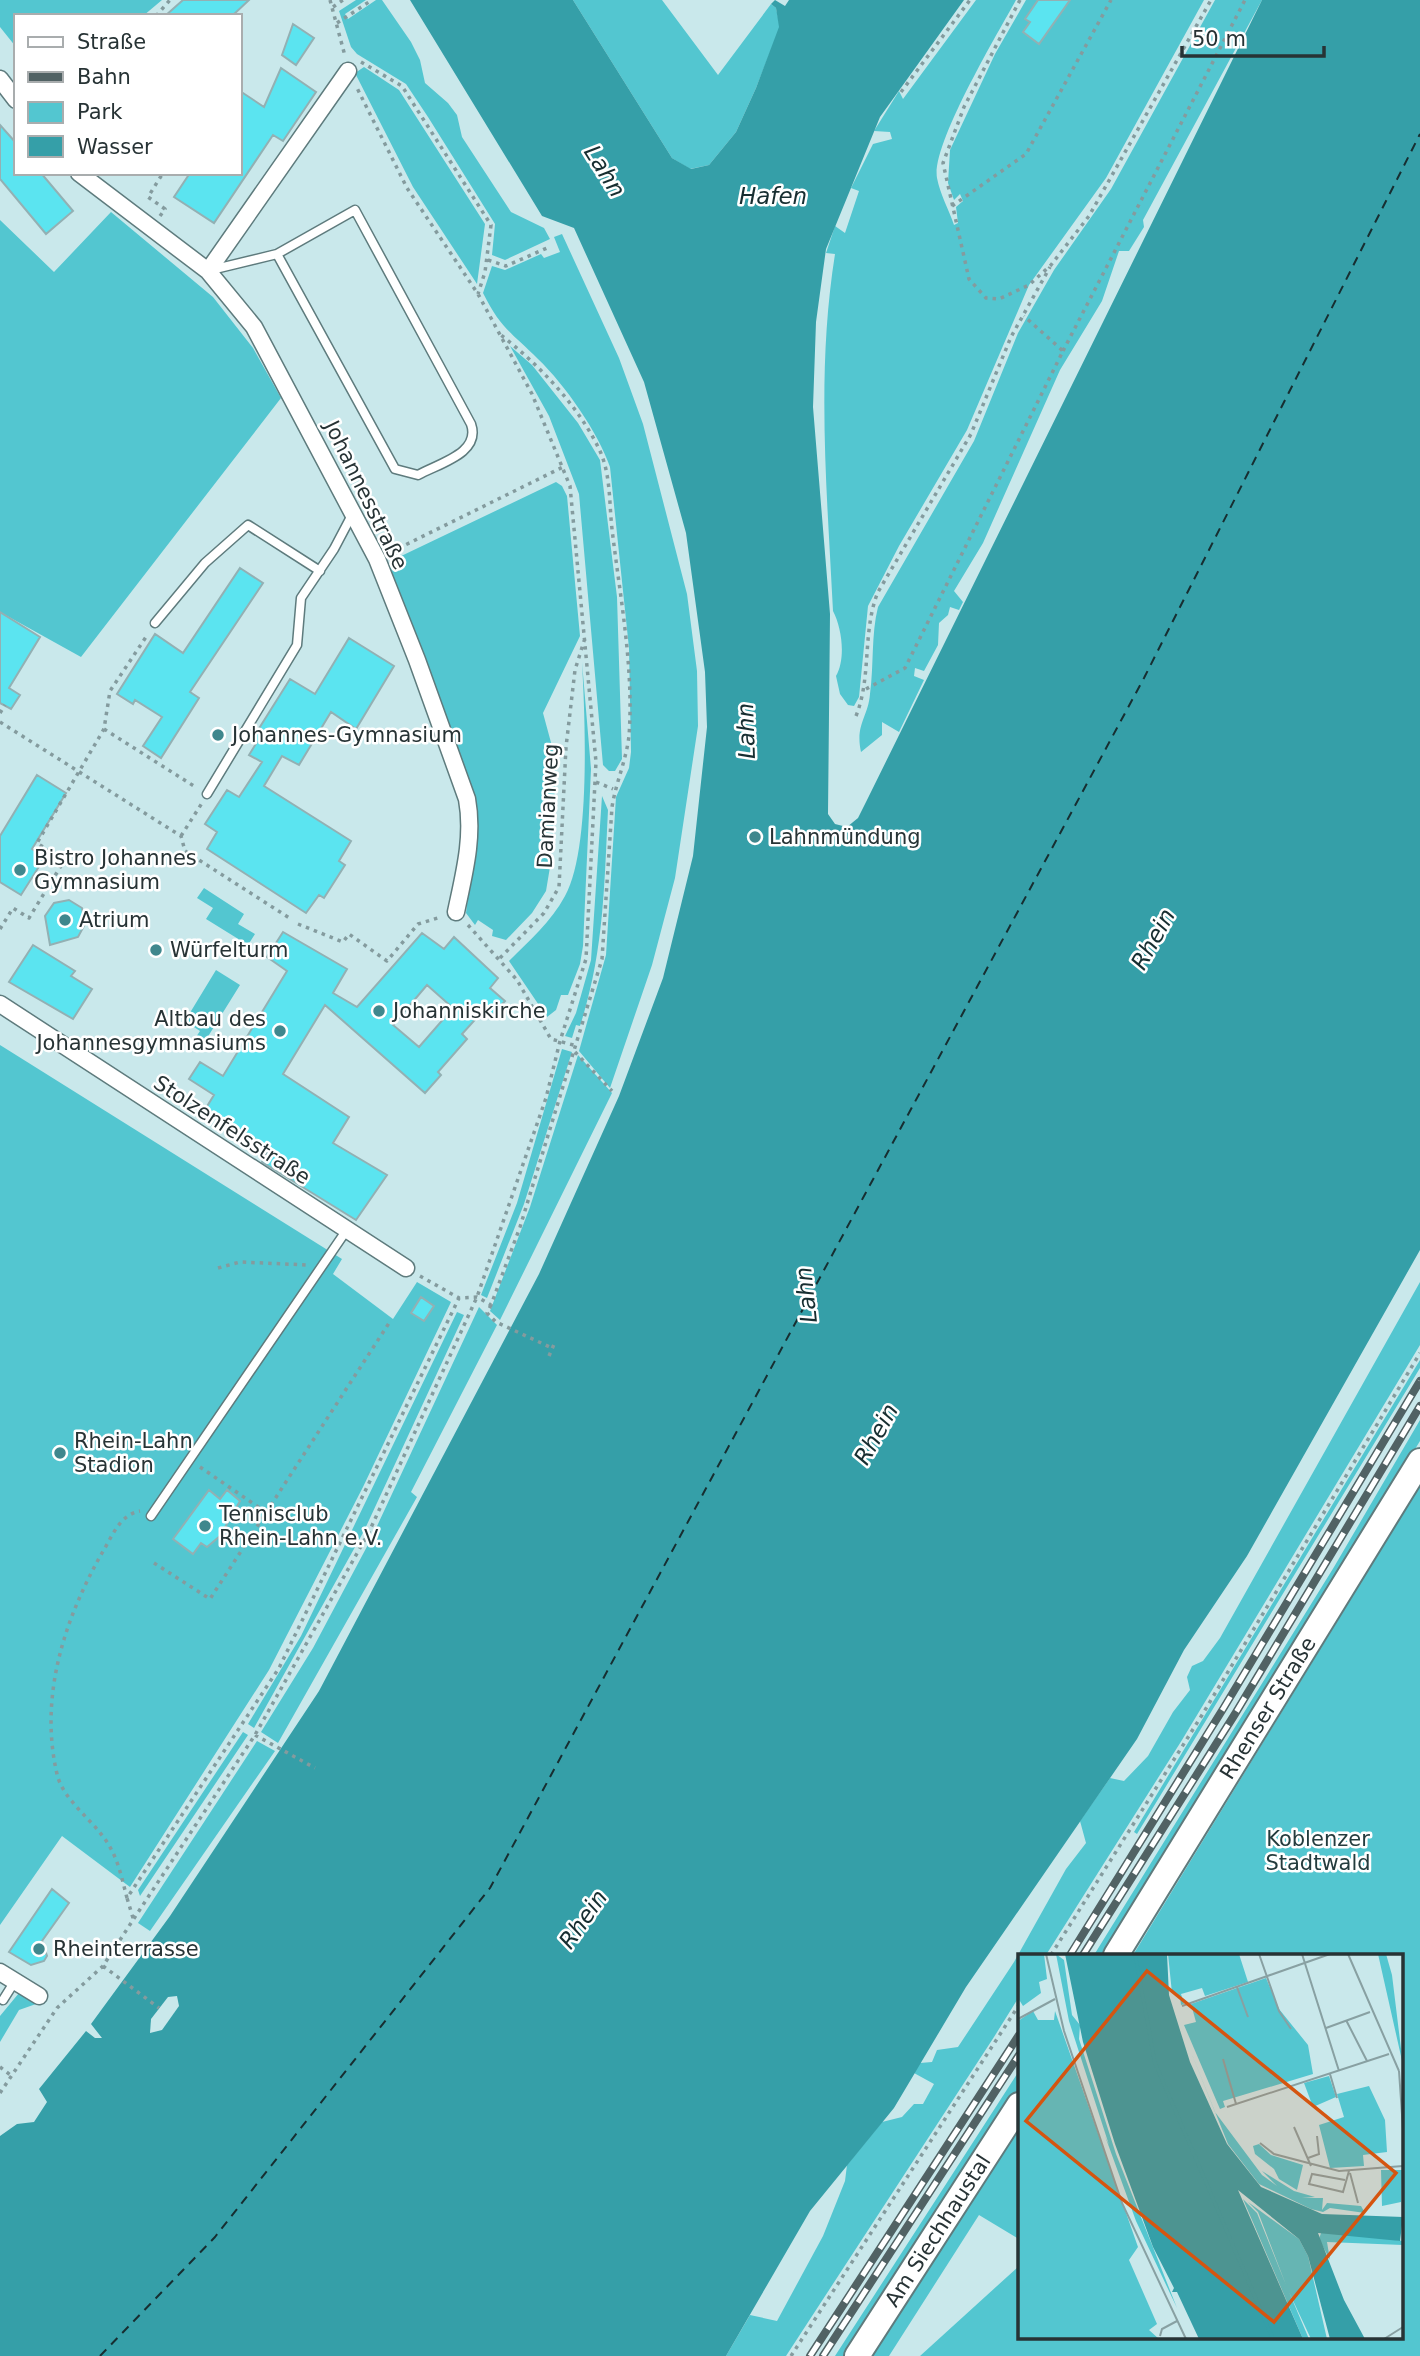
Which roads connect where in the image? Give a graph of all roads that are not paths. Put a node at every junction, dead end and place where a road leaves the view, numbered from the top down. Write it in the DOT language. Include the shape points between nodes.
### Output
graph roads {
  1 [pos="348,71"];
  2 [pos="0,79"];
  3 [pos="14,97"];
  4 [pos="82,175"];
  5 [pos="277,254"];
  6 [pos="208,271"];
  7 [pos="353,513"];
  8 [pos="320,570"];
  9 [pos="155,623"];
  10 [pos="207,794"];
  11 [pos="456,912"];
  12 [pos="0,1004"];
  13 [pos="346,1231"];
  14 [pos="406,1268"];
  15 [pos="1420,1461"];
  16 [pos="154,1512"];
  17 [pos="1116,1954"];
  18 [pos="0,1972"];
  19 [pos="15,1981"];
  20 [pos="39,1996"];
  21 [pos="3,2000"];
  22 [pos="1018,2107"];
  23 [pos="857,2356"];
  1 -- 6 [label="street"];
  2 -- 3 [label="street"];
  4 -- 6 [label="street, Johannesstraße"];
  5 -- 5 [label="lane" via="355,210 471,424 472,443 464,451 418,475 395,469"];
  5 -- 6 [label="lane"];
  6 -- 7 [label="street, Johannesstraße" via="254,327"];
  7 -- 8 [label="lane"];
  7 -- 11 [label="street, Johannesstraße" via="418,660 467,799 469,849"];
  8 -- 9 [label="lane" via="248,525 205,563"];
  8 -- 10 [label="lane" via="301,598 297,645"];
  12 -- 13 [label="street, Stolzenfelsstraße"];
  13 -- 14 [label="street, Stolzenfelsstraße"];
  13 -- 16 [label="lane"];
  15 -- 17 [label="main road, Rhenser Straße"];
  18 -- 19 [label="street"];
  19 -- 20 [label="street"];
  19 -- 21 [label="lane"];
  22 -- 23 [label="main road, Am Siechhaustal"];
}
